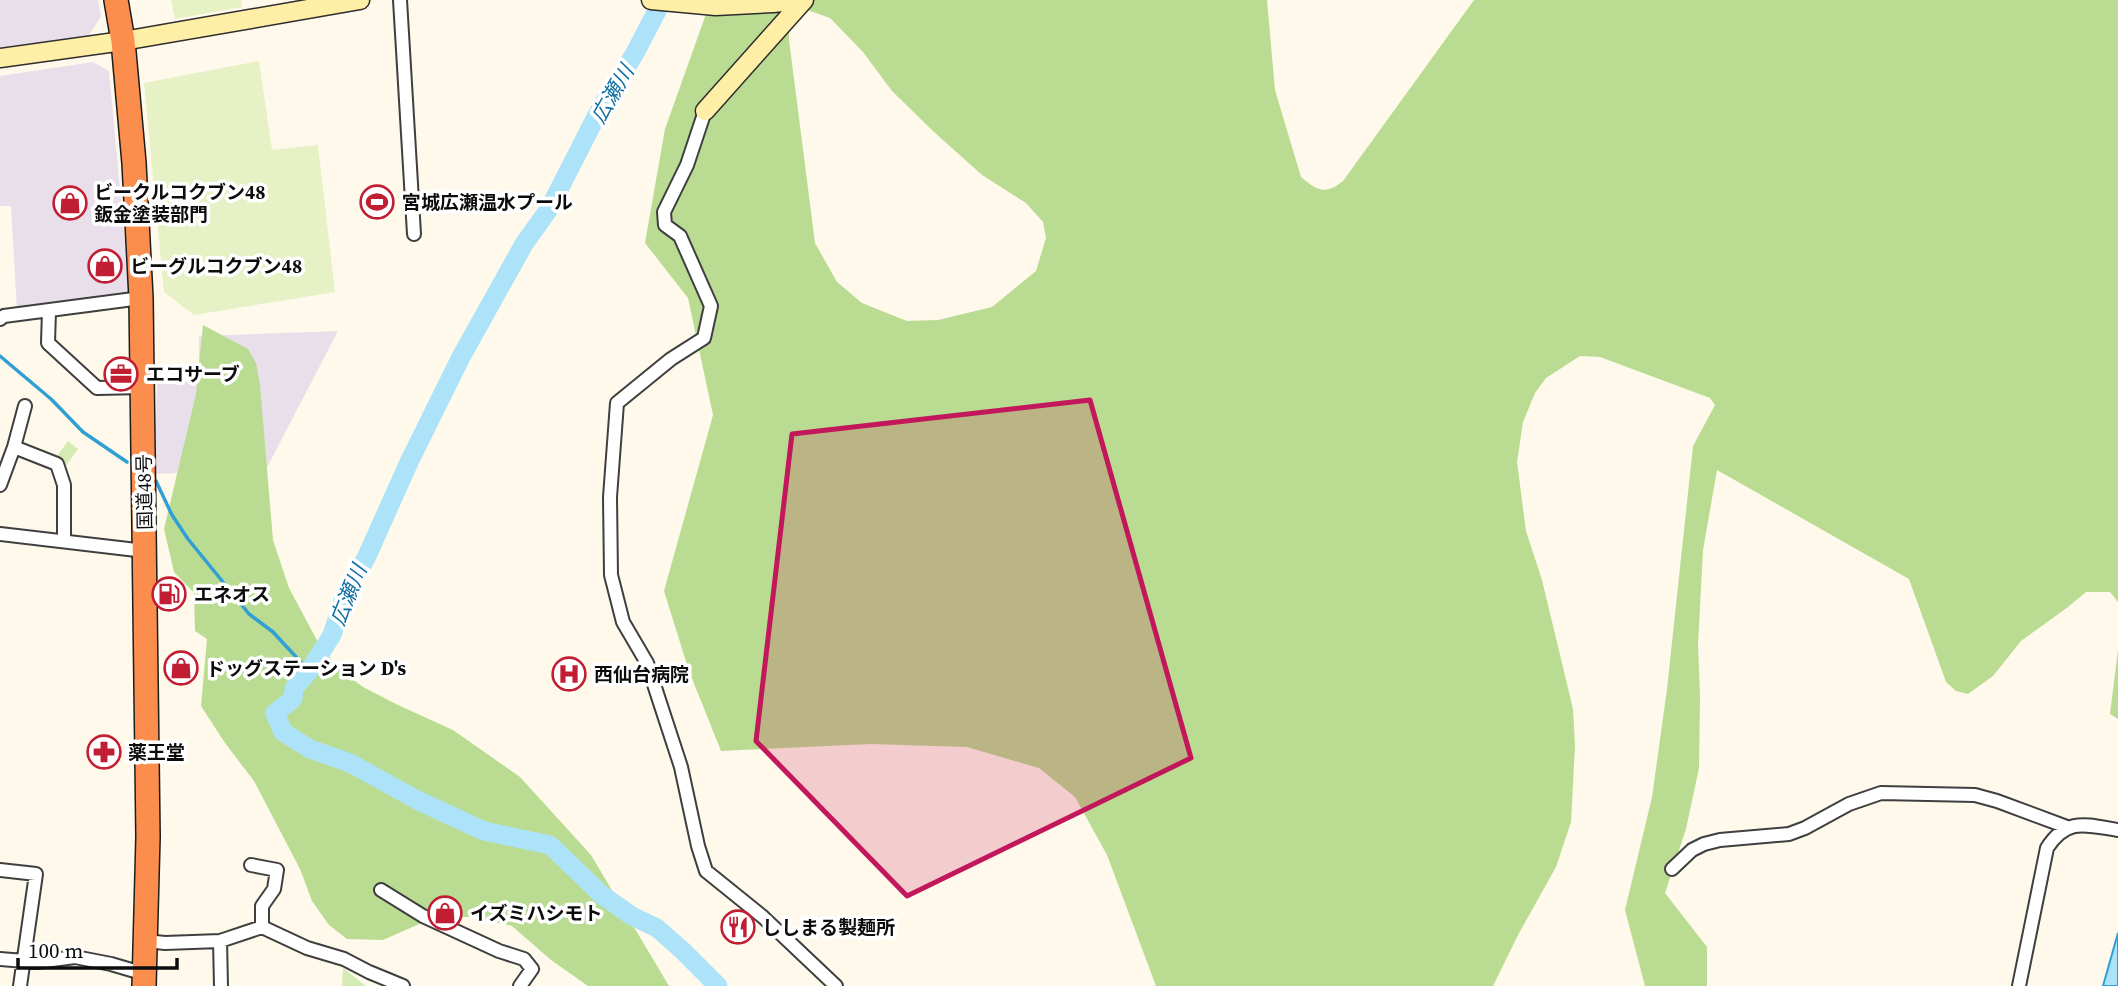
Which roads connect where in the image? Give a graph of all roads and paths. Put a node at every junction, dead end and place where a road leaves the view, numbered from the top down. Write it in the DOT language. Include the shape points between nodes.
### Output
graph roads {
  1 [pos="116,0"];
  2 [pos="360,0"];
  3 [pos="400,0"];
  4 [pos="651,0"];
  5 [pos="802,0"];
  6 [pos="122,41"];
  7 [pos="0,58"];
  8 [pos="705,111"];
  9 [pos="414,234"];
  10 [pos="141,298"];
  11 [pos="49,310"];
  12 [pos="0,319"];
  13 [pos="142,387"];
  14 [pos="25,407"];
  15 [pos="14,447"];
  16 [pos="0,485"];
  17 [pos="0,534"];
  18 [pos="64,541"];
  19 [pos="145,551"];
  20 [pos="2067,828"];
  21 [pos="2118,830"];
  22 [pos="251,865"];
  23 [pos="1672,869"];
  24 [pos="0,870"];
  25 [pos="381,890"];
  26 [pos="262,927"];
  27 [pos="220,941"];
  28 [pos="146,942"];
  29 [pos="0,959"];
  30 [pos="24,962"];
  31 [pos="144,980"];
  32 [pos="20,986"];
  33 [pos="221,986"];
  34 [pos="403,986"];
  35 [pos="520,986"];
  36 [pos="836,986"];
  37 [pos="2019,986"];
  1 -- 6 [label="highway, 国道48号"];
  2 -- 6 [label="street"];
  3 -- 9 [label="street"];
  4 -- 5 [label="street" via="716,6"];
  5 -- 8 [label="street"];
  6 -- 7 [label="street"];
  6 -- 10 [label="highway, 国道48号"];
  8 -- 36 [label="street" via="687,165 664,212 665,225 680,236 711,306 704,338 617,403 610,497 611,575 623,622 646,663 681,767 706,871"];
  10 -- 11 [label="street"];
  10 -- 13 [label="highway, 国道48号"];
  11 -- 12 [label="street"];
  11 -- 13 [label="street" via="48,343 97,388"];
  13 -- 19 [label="highway, 国道48号"];
  14 -- 15 [label="street"];
  15 -- 16 [label="street"];
  15 -- 18 [label="street" via="57,464 64,485"];
  17 -- 18 [label="street"];
  18 -- 19 [label="street"];
  19 -- 28 [label="highway, 国道48号"];
  20 -- 21 [label="street" via="2082,825"];
  20 -- 23 [label="street" via="1975,795 1881,793 1789,834 1704,844"];
  20 -- 37 [label="street" via="2055,835 2047,848"];
  22 -- 26 [label="street" via="277,870 274,890 262,906"];
  24 -- 30 [label="street" via="37,874"];
  25 -- 35 [label="street" via="423,916 524,959 532,969"];
  26 -- 27 [label="street"];
  26 -- 34 [label="street"];
  27 -- 28 [label="street"];
  27 -- 33 [label="street"];
  28 -- 31 [label="highway, 国道48号"];
  29 -- 30 [label="street"];
  30 -- 31 [label="street" via="75,957 111,964"];
  30 -- 32 [label="street"];
}
